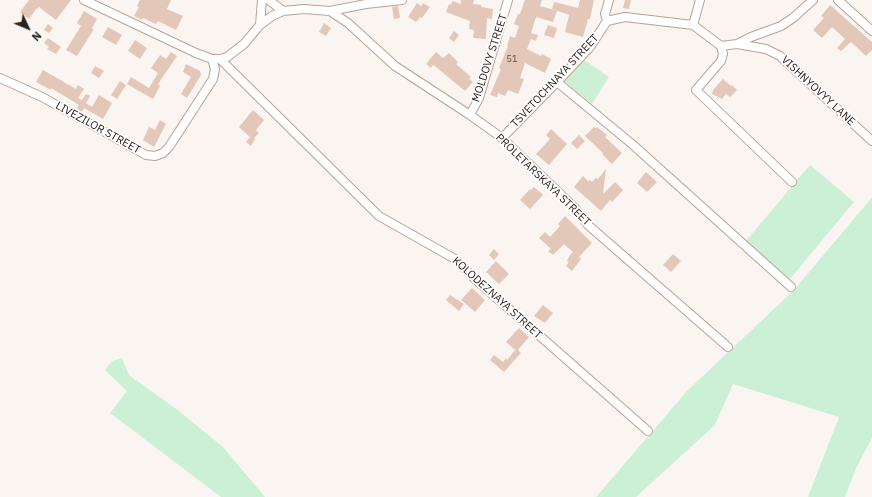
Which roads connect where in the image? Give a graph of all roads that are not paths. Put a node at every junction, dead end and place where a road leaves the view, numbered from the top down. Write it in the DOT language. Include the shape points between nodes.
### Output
graph roads {
  1 [pos="84,0"];
  2 [pos="262,0"];
  3 [pos="269,0"];
  4 [pos="402,0"];
  5 [pos="508,0"];
  6 [pos="609,0"];
  7 [pos="700,0"];
  8 [pos="813,0"];
  9 [pos="838,0"];
  10 [pos="283,11"];
  11 [pos="330,11"];
  12 [pos="607,21"];
  13 [pos="260,25"];
  14 [pos="693,25"];
  15 [pos="872,31"];
  16 [pos="737,44"];
  17 [pos="721,46"];
  18 [pos="216,59"];
  19 [pos="0,78"];
  20 [pos="558,82"];
  21 [pos="470,115"];
  22 [pos="502,138"];
  23 [pos="872,141"];
  24 [pos="792,182"];
  25 [pos="791,287"];
  26 [pos="728,347"];
  27 [pos="648,431"];
  1 -- 18 [label="street, KOLODEZNAYA STREET" via="189,50"];
  2 -- 13 [label="street"];
  3 -- 10 [label="street"];
  4 -- 11 [label="street, PROLETARSKAYA STREET"];
  5 -- 21 [label="street, MOLDOVY STREET" via="479,98"];
  6 -- 12 [label="street, TSVETOCHNAYA STREET" via="605,14"];
  7 -- 14 [label="street"];
  8 -- 16 [label="street" via="781,26"];
  9 -- 15 [label="street"];
  10 -- 11 [label="street, PROLETARSKAYA STREET"];
  10 -- 13 [label="street, PROLETARSKAYA STREET"];
  11 -- 21 [label="street, PROLETARSKAYA STREET" via="348,23 394,66"];
  12 -- 14 [label="street" via="625,17"];
  12 -- 20 [label="street, TSVETOCHNAYA STREET" via="590,47"];
  13 -- 18 [label="street, PROLETARSKAYA STREET" via="244,44 227,56"];
  14 -- 17 [label="street"];
  16 -- 17 [label="street"];
  16 -- 23 [label="street, VISHNYOVYY LANE" via="766,49 780,56"];
  17 -- 24 [label="street" via="721,61 696,90"];
  18 -- 19 [label="street, LIVEZILOR STREET" via="212,79 169,147 155,156 146,155 42,97"];
  18 -- 27 [label="street, KOLODEZNAYA STREET" via="379,216 455,259"];
  20 -- 22 [label="street, TSVETOCHNAYA STREET"];
  20 -- 25 [label="street" via="632,144"];
  21 -- 22 [label="street, PROLETARSKAYA STREET"];
  22 -- 26 [label="street, PROLETARSKAYA STREET" via="575,208 588,225"];
}
